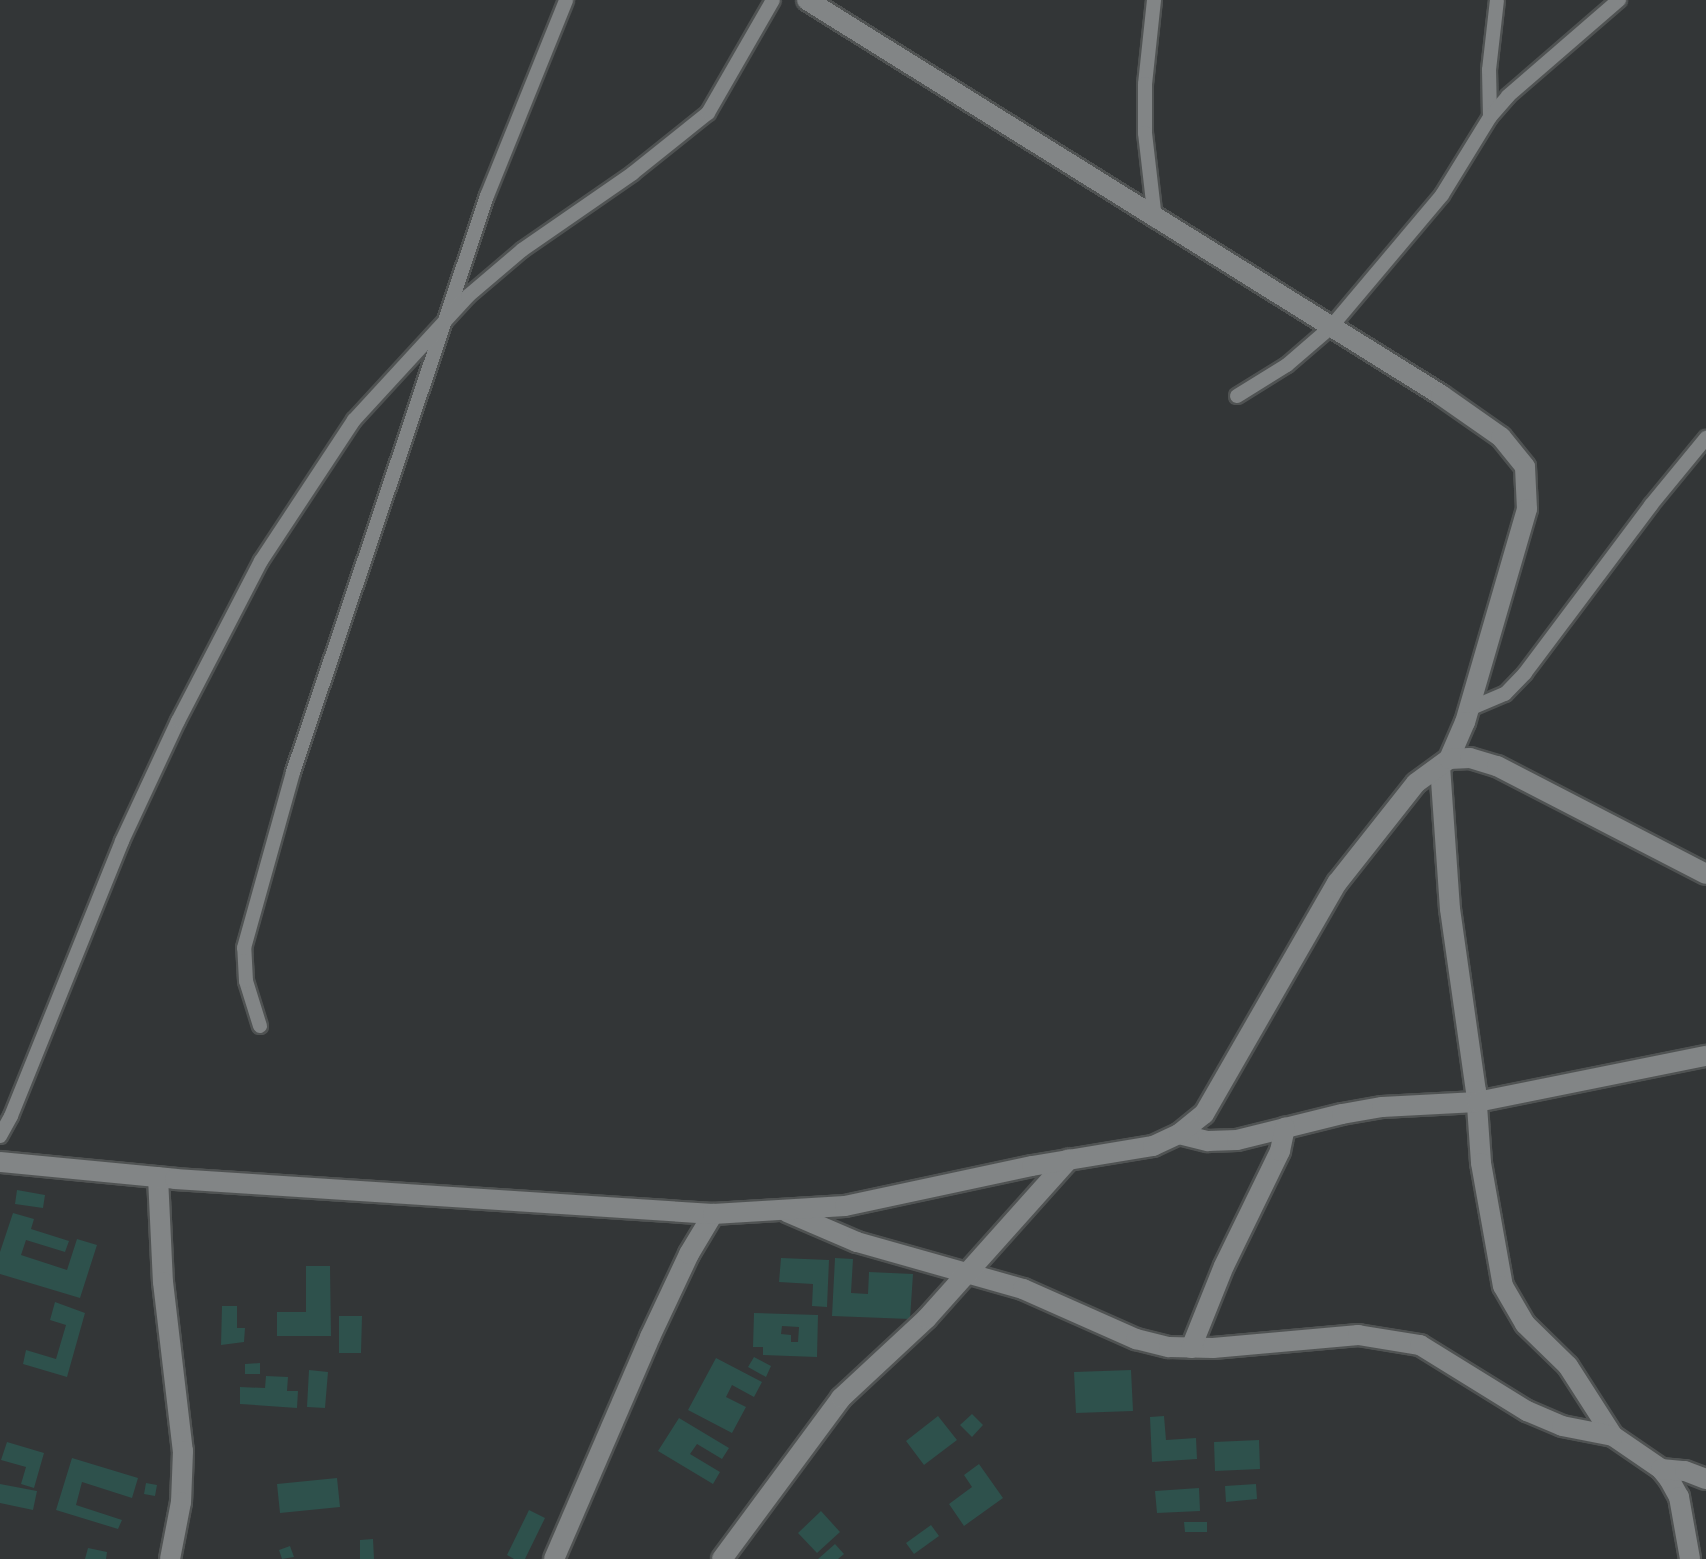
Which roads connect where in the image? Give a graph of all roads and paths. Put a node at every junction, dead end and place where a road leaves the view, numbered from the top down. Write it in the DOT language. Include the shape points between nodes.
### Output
graph roads {
  1 [pos="566,0"];
  2 [pos="773,0"];
  3 [pos="807,0"];
  4 [pos="1154,0"];
  5 [pos="1497,0"];
  6 [pos="1619,0"];
  7 [pos="1490,117"];
  8 [pos="1155,220"];
  9 [pos="444,321"];
  10 [pos="1331,327"];
  11 [pos="1237,396"];
  12 [pos="1706,438"];
  13 [pos="1469,709"];
  14 [pos="1444,763"];
  15 [pos="1706,874"];
  16 [pos="260,1026"];
  17 [pos="1706,1056"];
  18 [pos="1477,1102"];
  19 [pos="1285,1128"];
  20 [pos="1179,1134"];
  21 [pos="0,1136"];
  22 [pos="1069,1159"];
  23 [pos="0,1162"];
  24 [pos="158,1177"];
  25 [pos="787,1212"];
  26 [pos="713,1214"];
  27 [pos="966,1272"];
  28 [pos="1191,1348"];
  29 [pos="1613,1436"];
  30 [pos="1661,1469"];
  31 [pos="1706,1479"];
  32 [pos="170,1559"];
  33 [pos="554,1559"];
  34 [pos="722,1559"];
  35 [pos="1690,1559"];
  1 -- 9 [label="lane" via="487,196"];
  2 -- 9 [label="lane" via="708,113 522,250"];
  3 -- 8 [label="street"];
  4 -- 8 [label="lane" via="1145,133"];
  5 -- 7 [label="lane"];
  6 -- 7 [label="lane"];
  7 -- 10 [label="lane" via="1442,195"];
  8 -- 10 [label="street"];
  9 -- 16 [label="lane" via="322,684 246,932 243,965"];
  9 -- 21 [label="lane" via="354,420 261,561 122,841"];
  10 -- 11 [label="lane" via="1287,365"];
  10 -- 13 [label="street" via="1501,437 1525,467 1527,509"];
  12 -- 13 [label="lane" via="1525,673 1505,694"];
  13 -- 14 [label="street"];
  14 -- 15 [label="street" via="1470,758 1497,766"];
  14 -- 18 [label="street" via="1450,909"];
  14 -- 20 [label="street" via="1416,783 1337,883 1204,1114"];
  17 -- 18 [label="street"];
  18 -- 19 [label="street" via="1382,1107"];
  18 -- 29 [label="street" via="1488,1216 1506,1294 1525,1324 1568,1366"];
  19 -- 20 [label="street" via="1222,1141"];
  19 -- 28 [label="street" via="1280,1151 1229,1254"];
  20 -- 22 [label="street" via="1153,1146"];
  22 -- 25 [label="street" via="845,1206"];
  22 -- 27 [label="street"];
  23 -- 24 [label="street"];
  24 -- 26 [label="street"];
  24 -- 32 [label="street" via="163,1282 183,1451 181,1502"];
  25 -- 26 [label="street"];
  25 -- 27 [label="street" via="857,1242"];
  26 -- 33 [label="street" via="650,1337"];
  27 -- 28 [label="street" via="1034,1294 1136,1339"];
  27 -- 34 [label="street" via="899,1346 841,1398"];
  28 -- 29 [label="street" via="1338,1335 1406,1341 1433,1350 1527,1411 1562,1426"];
  29 -- 30 [label="street"];
  30 -- 31 [label="street"];
  30 -- 35 [label="street" via="1679,1497"];
}
